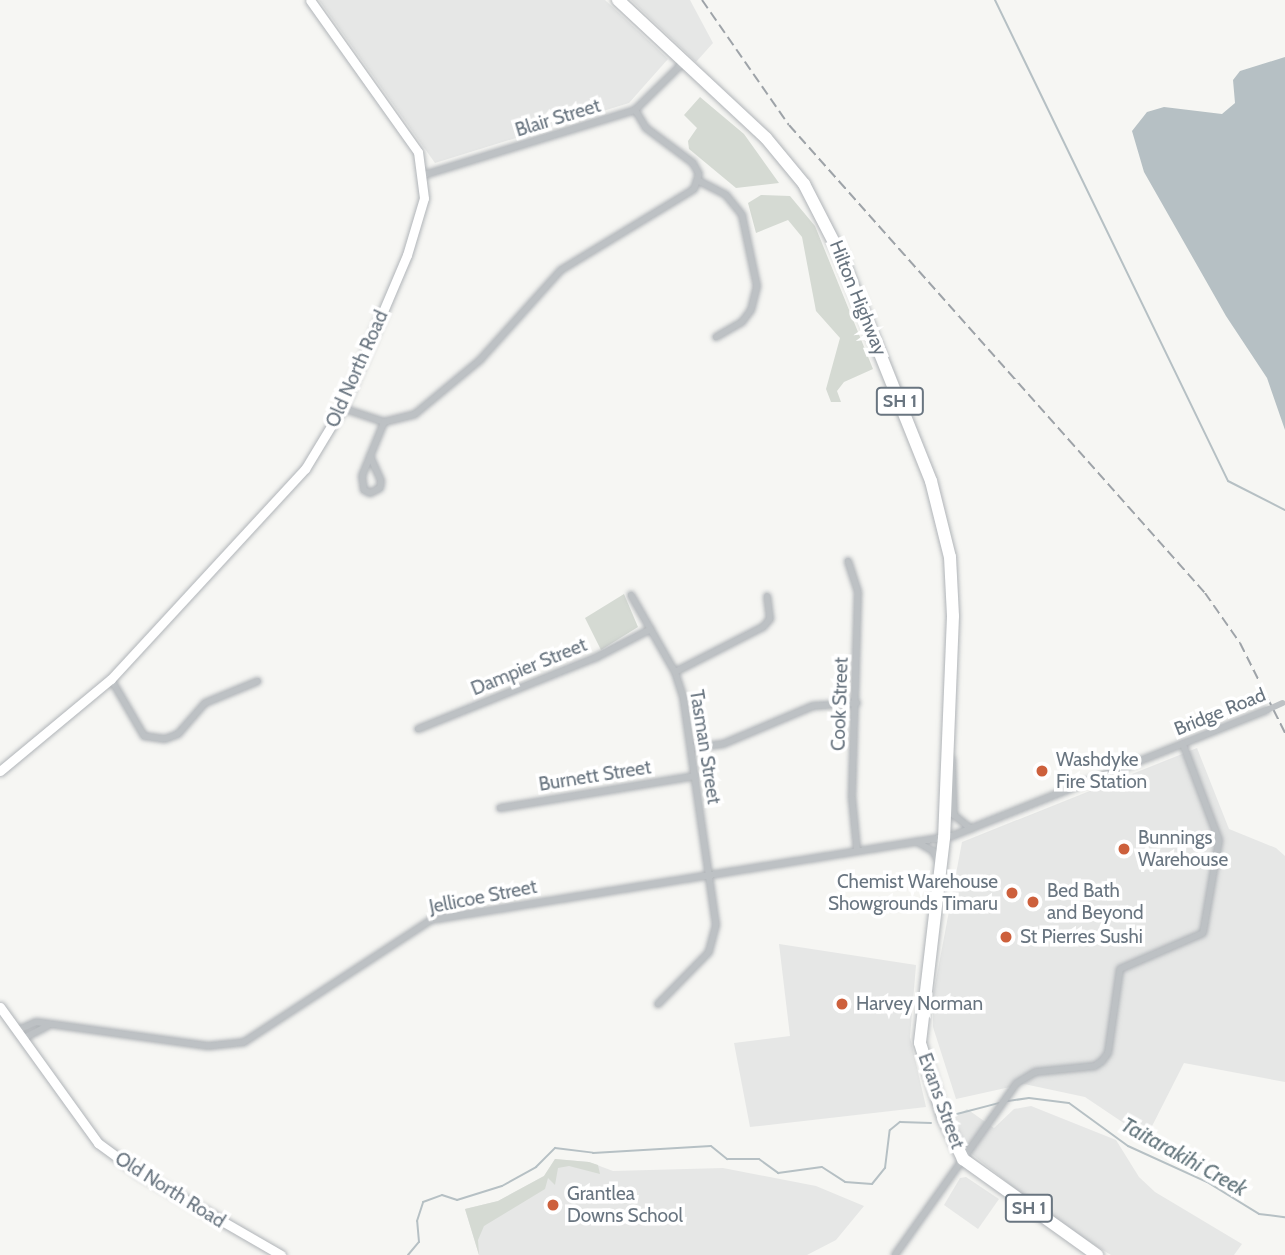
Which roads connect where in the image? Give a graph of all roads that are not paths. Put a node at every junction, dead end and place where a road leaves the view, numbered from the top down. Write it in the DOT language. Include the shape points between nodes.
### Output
graph roads {
  1 [pos="310,0"];
  2 [pos="618,0"];
  3 [pos="684,62"];
  4 [pos="635,110"];
  5 [pos="424,175"];
  6 [pos="699,181"];
  7 [pos="716,337"];
  8 [pos="342,408"];
  9 [pos="384,422"];
  10 [pos="370,456"];
  11 [pos="848,561"];
  12 [pos="631,595"];
  13 [pos="767,596"];
  14 [pos="651,629"];
  15 [pos="676,672"];
  16 [pos="111,679"];
  17 [pos="258,681"];
  18 [pos="858,703"];
  19 [pos="1284,703"];
  20 [pos="418,729"];
  21 [pos="1183,744"];
  22 [pos="948,747"];
  23 [pos="691,748"];
  24 [pos="0,771"];
  25 [pos="695,776"];
  26 [pos="500,808"];
  27 [pos="971,829"];
  28 [pos="944,838"];
  29 [pos="916,842"];
  30 [pos="857,850"];
  31 [pos="941,869"];
  32 [pos="710,874"];
  33 [pos="658,1004"];
  34 [pos="0,1007"];
  35 [pos="19,1035"];
  36 [pos="963,1159"];
  37 [pos="281,1255"];
  38 [pos="895,1255"];
  39 [pos="1097,1255"];
  1 -- 5 [label="street, Old North Road" via="410,136"];
  2 -- 3 [label="highway, Hilton Highway / SH 1"];
  3 -- 4 [label="street, Blair Street"];
  3 -- 22 [label="highway, Hilton Highway / SH 1" via="766,138 815,202 931,481 946,538 952,587"];
  4 -- 5 [label="street, Blair Street"];
  4 -- 6 [label="street" via="646,128 693,163"];
  5 -- 8 [label="street, Old North Road" via="422,212 415,235"];
  6 -- 7 [label="street" via="726,195 741,215 757,286 743,322"];
  6 -- 9 [label="street" via="690,193 561,270 481,360 407,418"];
  8 -- 9 [label="street"];
  8 -- 16 [label="street, Old North Road" via="305,469"];
  9 -- 10 [label="street"];
  10 -- 10 [label="street" via="381,481 380,488 370,493 364,490 362,476"];
  11 -- 18 [label="street, Cook Street" via="858,592"];
  12 -- 14 [label="street, Tasman Street"];
  13 -- 15 [label="street" via="770,619 763,627"];
  14 -- 15 [label="street, Tasman Street"];
  14 -- 20 [label="street, Dampier Street" via="600,656"];
  15 -- 23 [label="street, Tasman Street"];
  16 -- 17 [label="street" via="144,736 165,739 178,734 205,704"];
  16 -- 24 [label="street, Old North Road"];
  18 -- 23 [label="street" via="813,706 723,744"];
  18 -- 30 [label="street, Cook Street" via="852,799"];
  19 -- 21 [label="street, Bridge Road, bridge"];
  21 -- 27 [label="street, Bridge Road"];
  21 -- 36 [label="street" via="1219,840 1207,927 1203,933 1120,969 1108,1053 1102,1061 1035,1072 1017,1083"];
  22 -- 27 [label="street" via="955,771 954,815"];
  22 -- 28 [label="highway, Hilton Highway / SH 1"];
  23 -- 25 [label="street, Tasman Street"];
  25 -- 26 [label="street, Burnett Street"];
  25 -- 32 [label="street, Tasman Street"];
  27 -- 28 [label="street, Bridge Road"];
  28 -- 29 [label="street, Jellicoe Street"];
  28 -- 31 [label="highway, Evans Street / SH 1"];
  29 -- 30 [label="street, Jellicoe Street"];
  29 -- 31 [label="street" via="933,851"];
  30 -- 32 [label="street, Jellicoe Street"];
  31 -- 36 [label="highway, Evans Street / SH 1" via="919,1032 932,1086"];
  32 -- 33 [label="street, Tasman Street" via="715,940 709,952"];
  32 -- 35 [label="street, Jellicoe Street" via="431,920 244,1041 229,1045 31,1023"];
  34 -- 35 [label="street, Old North Road"];
  35 -- 37 [label="street, Old North Road" via="98,1143 139,1173"];
  36 -- 38 [label="street"];
  36 -- 39 [label="highway, Evans Street / SH 1"];
}
